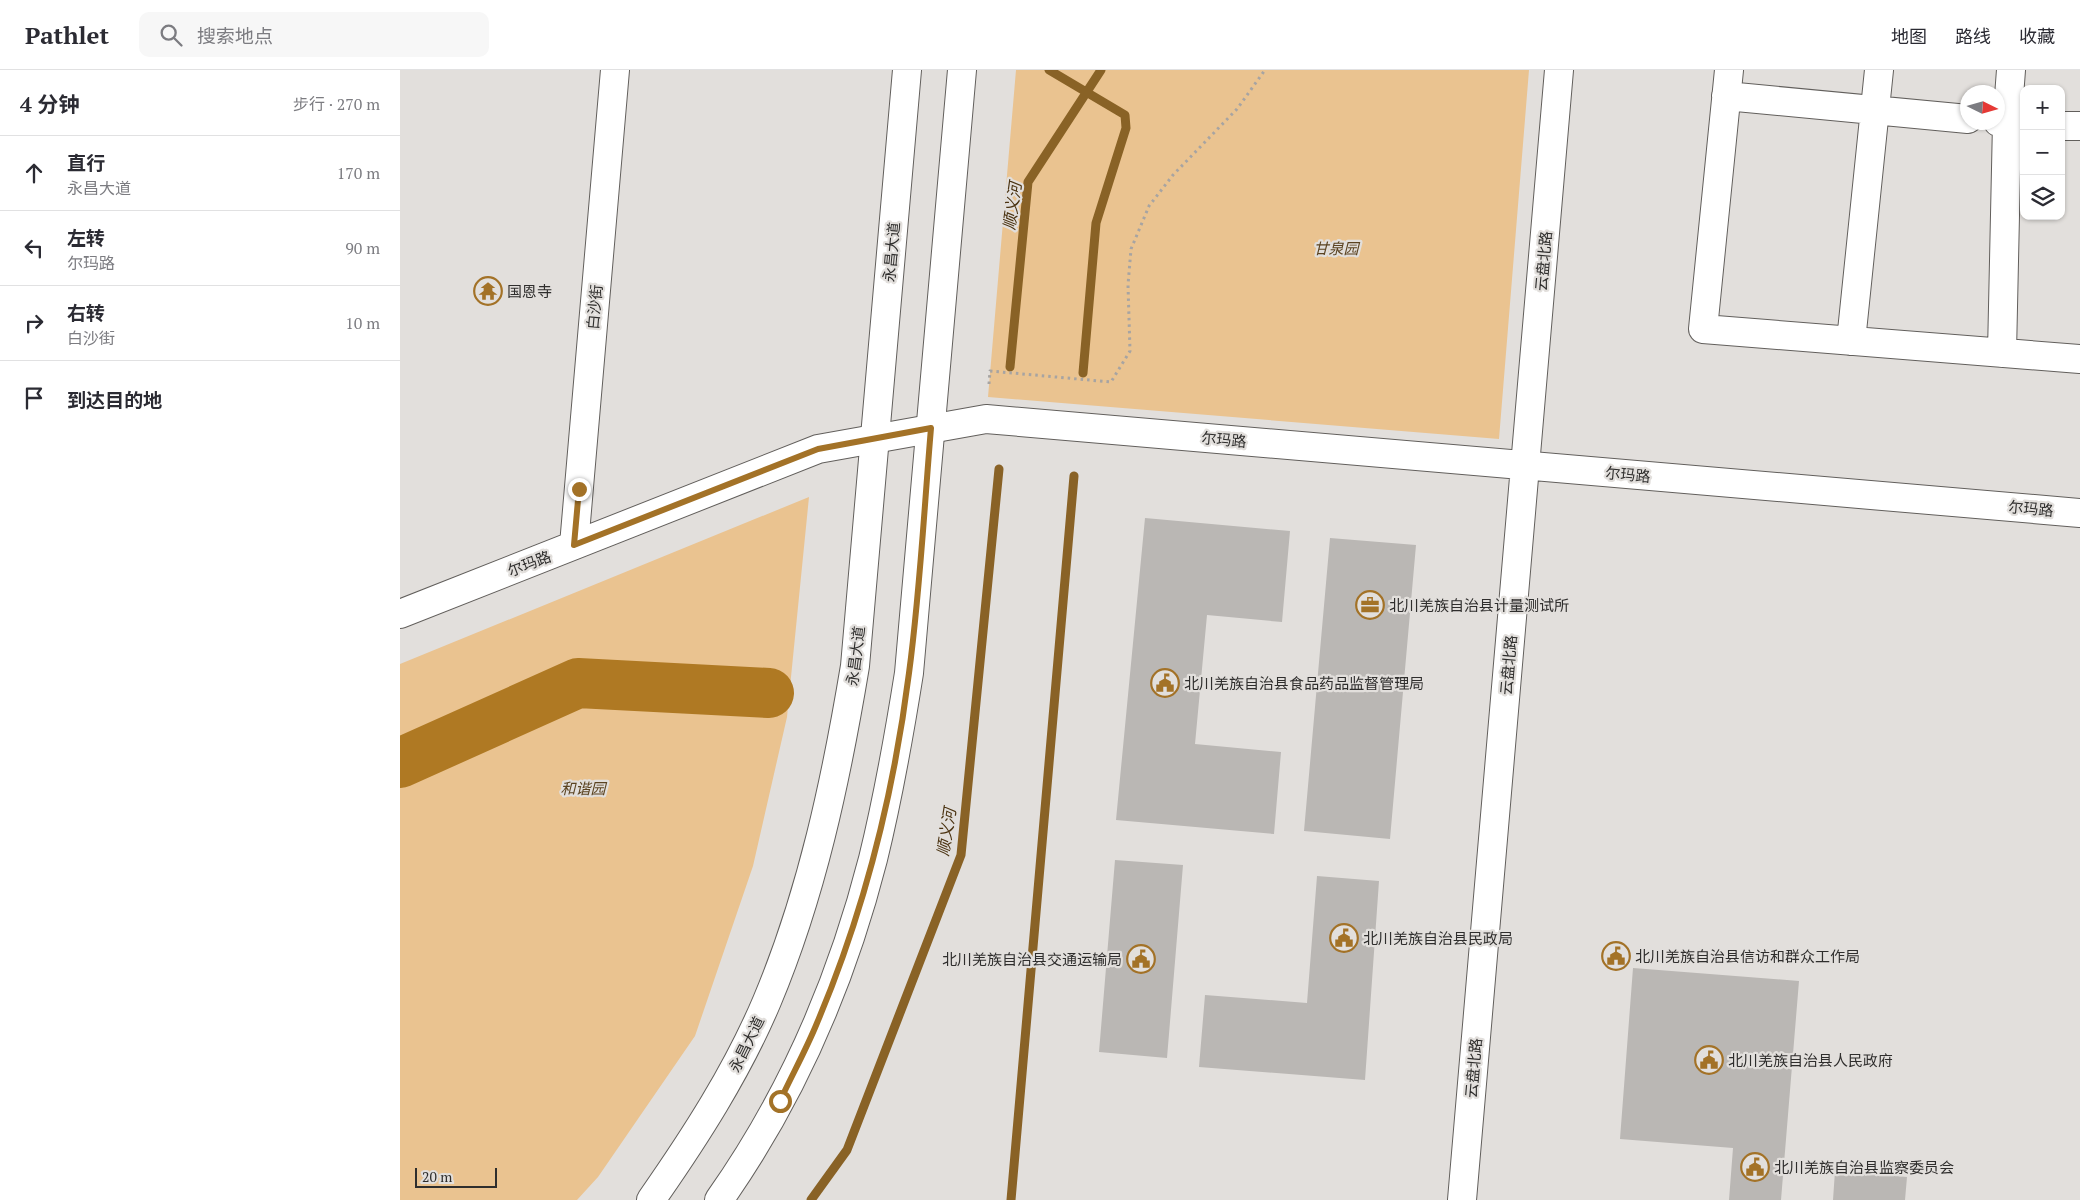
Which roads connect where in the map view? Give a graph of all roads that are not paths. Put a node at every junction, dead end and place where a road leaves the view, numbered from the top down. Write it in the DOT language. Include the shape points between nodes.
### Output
graph roads {
  1 [pos="615,70"];
  2 [pos="907,70"];
  3 [pos="962,70"];
  4 [pos="1559,70"];
  5 [pos="1879,70"];
  6 [pos="2010,70"];
  7 [pos="1727,83"];
  8 [pos="1875,109"];
  9 [pos="1960,118"];
  10 [pos="2009,123"];
  11 [pos="2065,126"];
  12 [pos="2080,126"];
  13 [pos="1851,341"];
  14 [pos="2002,352"];
  15 [pos="2080,359"];
  16 [pos="931,428"];
  17 [pos="875,439"];
  18 [pos="1525,465"];
  19 [pos="2080,513"];
  20 [pos="574,545"];
  21 [pos="400,614"];
  22 [pos="651,1200"];
  23 [pos="719,1200"];
  24 [pos="1462,1200"];
  1 -- 20 [label="street, 白沙街"];
  2 -- 17 [label="street, 永昌大道"];
  3 -- 16 [label="street"];
  4 -- 18 [label="street, 云盘北路"];
  5 -- 8 [label="street"];
  6 -- 10 [label="street"];
  7 -- 8 [label="street"];
  7 -- 13 [label="street" via="1702,329"];
  8 -- 9 [label="street"];
  8 -- 13 [label="street"];
  10 -- 14 [label="street"];
  11 -- 12 [label="street"];
  13 -- 14 [label="street"];
  14 -- 15 [label="street"];
  16 -- 17 [label="street, 尔玛路"];
  16 -- 18 [label="street, 尔玛路" via="986,419"];
  16 -- 23 [label="street" via="909,673 894,765 872,860 847,946 817,1024 780,1101"];
  17 -- 20 [label="street, 尔玛路" via="818,449"];
  17 -- 22 [label="street, 永昌大道" via="855,666 840,754 819,846 795,929 767,1002 731,1075 687,1149"];
  18 -- 19 [label="street, 尔玛路"];
  18 -- 24 [label="street, 云盘北路"];
  20 -- 21 [label="street, 尔玛路"];
}
